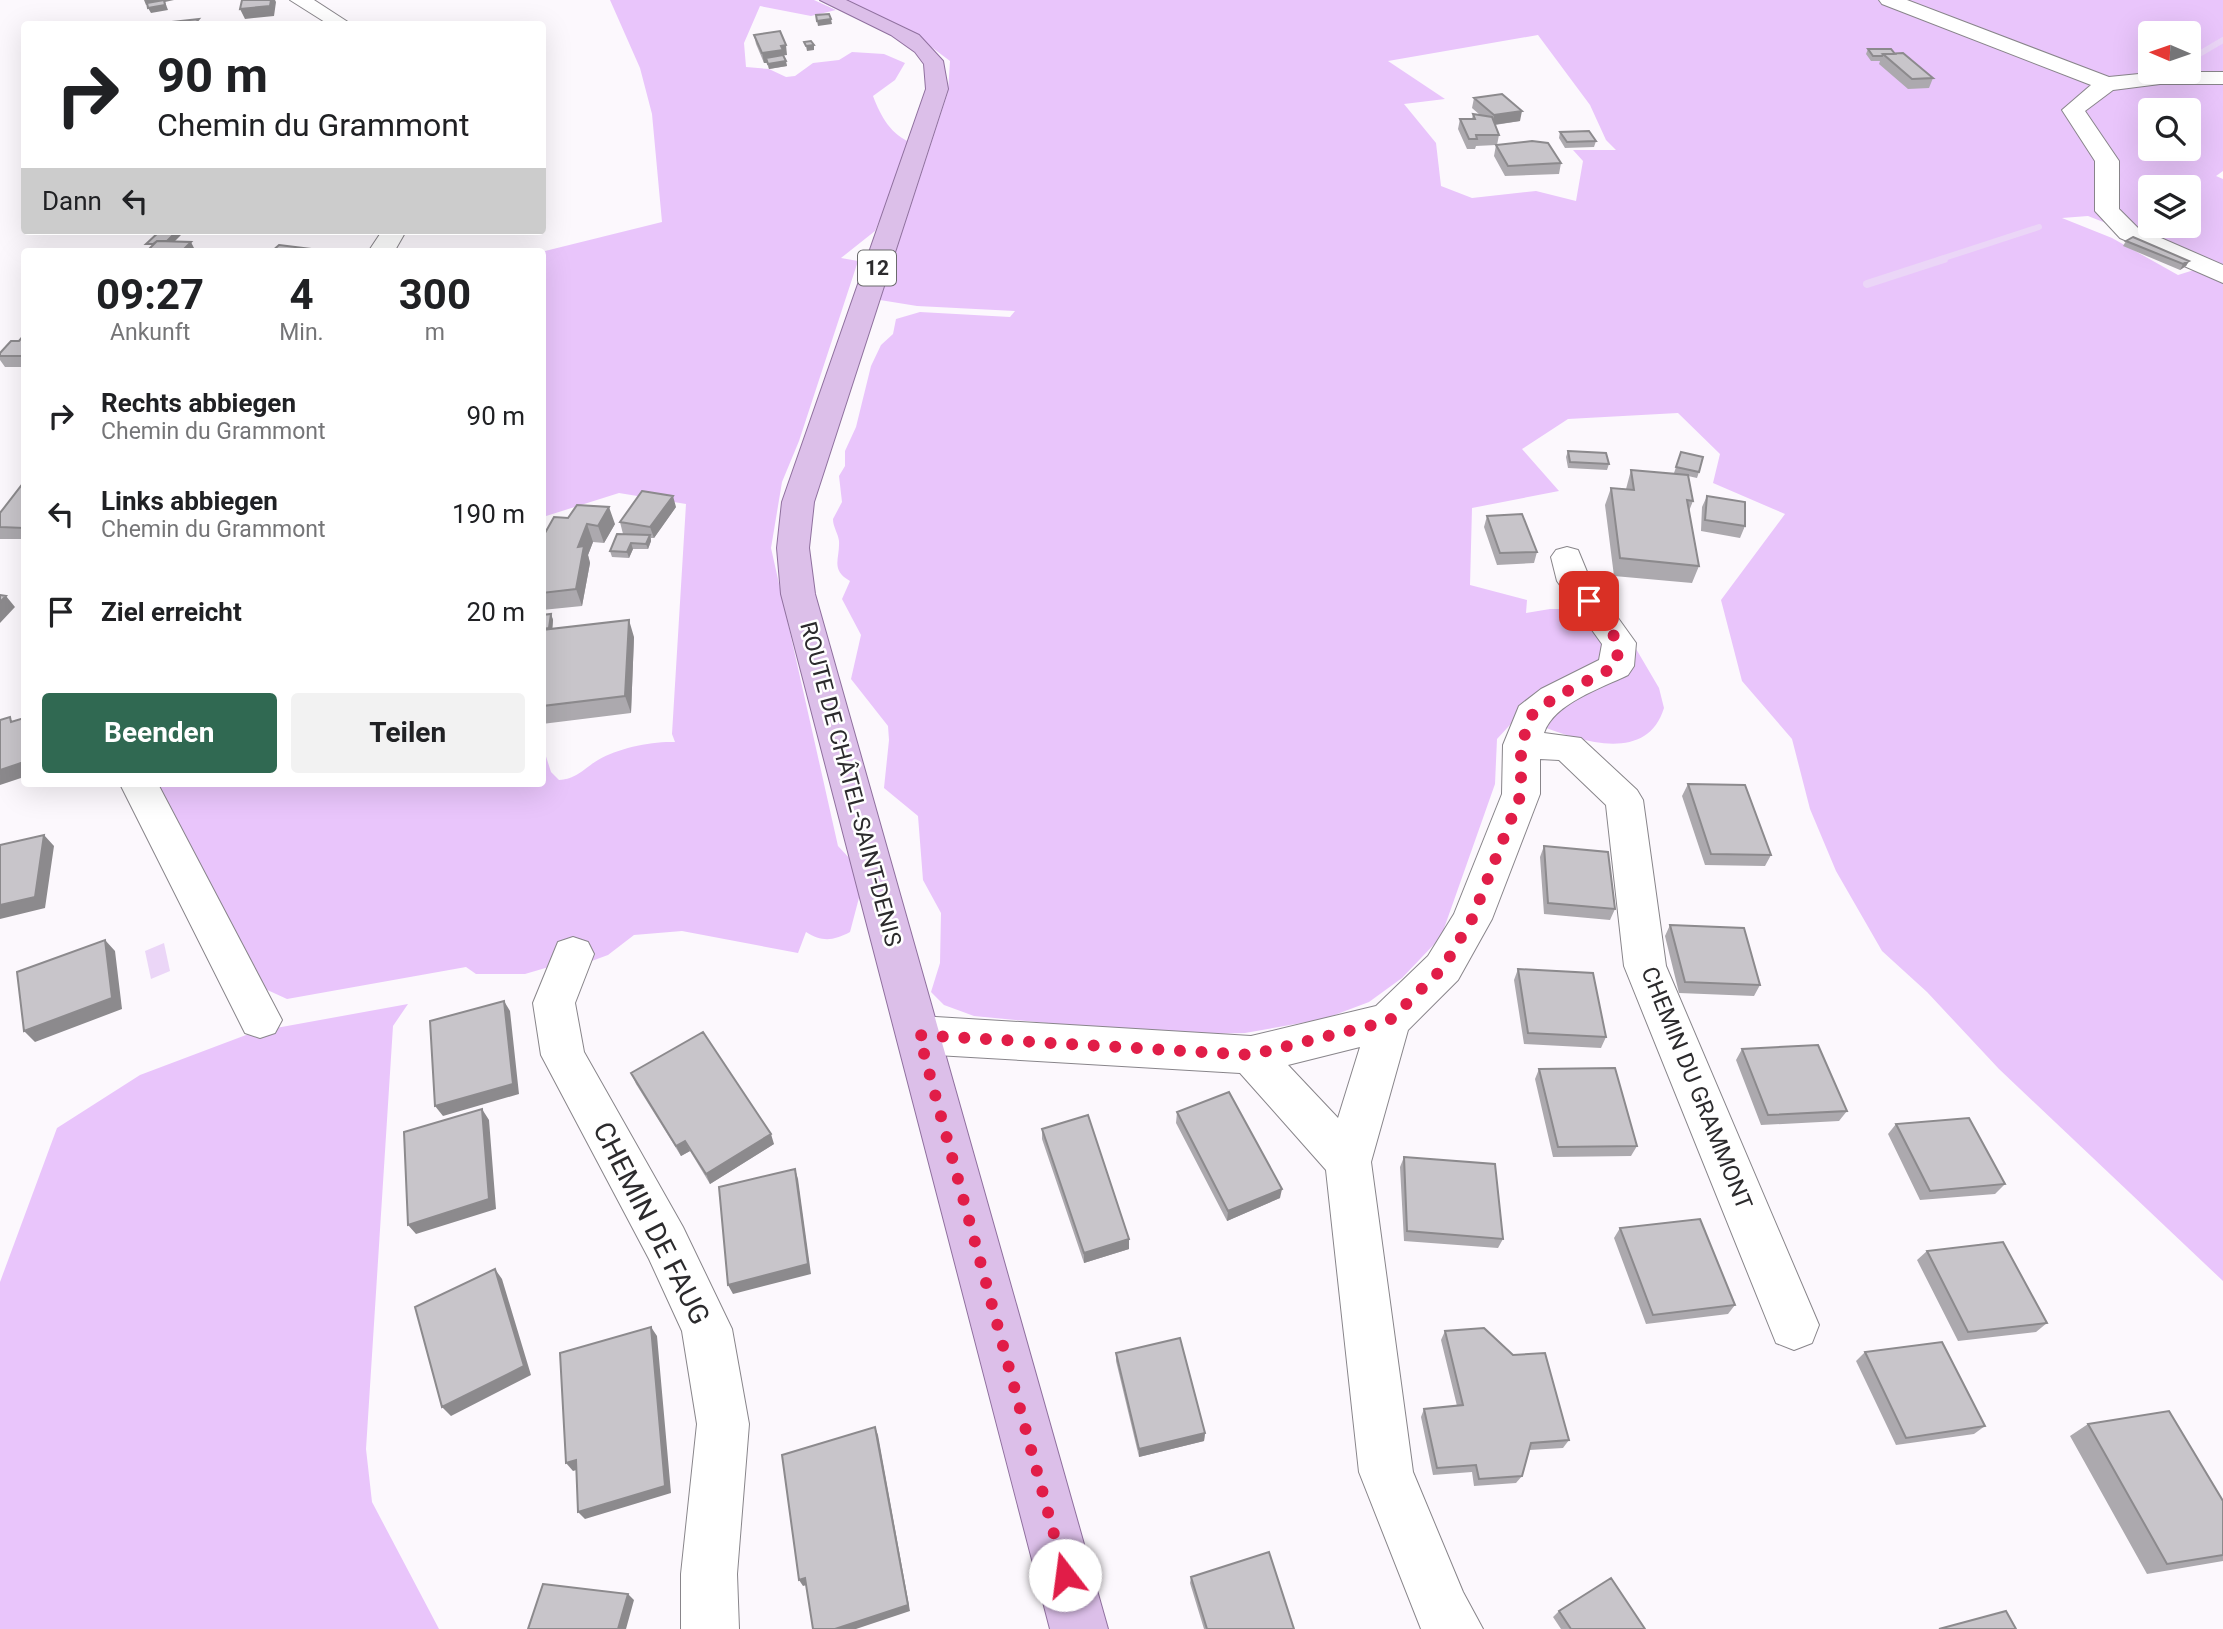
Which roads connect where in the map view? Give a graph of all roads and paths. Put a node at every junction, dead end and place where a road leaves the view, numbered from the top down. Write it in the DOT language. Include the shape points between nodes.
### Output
graph roads {
  1 [pos="300,0"];
  2 [pos="830,0"];
  3 [pos="1889,0"];
  4 [pos="336,21"];
  5 [pos="2223,78"];
  6 [pos="2117,83"];
  7 [pos="2223,275"];
  8 [pos="1567,557"];
  9 [pos="1521,745"];
  10 [pos="141,787"];
  11 [pos="573,954"];
  12 [pos="260,1020"];
  13 [pos="1389,1021"];
  14 [pos="919,1035"];
  15 [pos="1251,1055"];
  16 [pos="1348,1162"];
  17 [pos="1794,1325"];
  18 [pos="710,1629"];
  19 [pos="1079,1629"];
  20 [pos="1454,1629"];
  1 -- 4 [label="street"];
  2 -- 14 [label="main road, ROUTE DE CHÂTEL-SAINT-DENIS / 12" via="914,42 930,56 936,70 933,107 802,490 793,548 798,594"];
  3 -- 6 [label="street"];
  5 -- 6 [label="street"];
  6 -- 7 [label="street" via="2073,110 2107,161 2106,211 2129,233"];
  8 -- 9 [label="street" via="1574,581 1619,643 1616,666 1532,715"];
  9 -- 13 [label="street" via="1521,794 1472,919 1443,968"];
  9 -- 17 [label="street, CHEMIN DU GRAMMONT" via="1568,747 1624,800 1645,966"];
  10 -- 12 [label="street"];
  11 -- 18 [label="street, CHEMIN DE FAUG" via="554,1003 563,1055 642,1196 707,1329 723,1424 709,1574"];
  13 -- 15 [label="street"];
  13 -- 16 [label="street"];
  14 -- 15 [label="street"];
  14 -- 19 [label="main road, ROUTE DE CHÂTEL-SAINT-DENIS / 12"];
  15 -- 16 [label="street"];
  16 -- 20 [label="street" via="1386,1472"];
}
